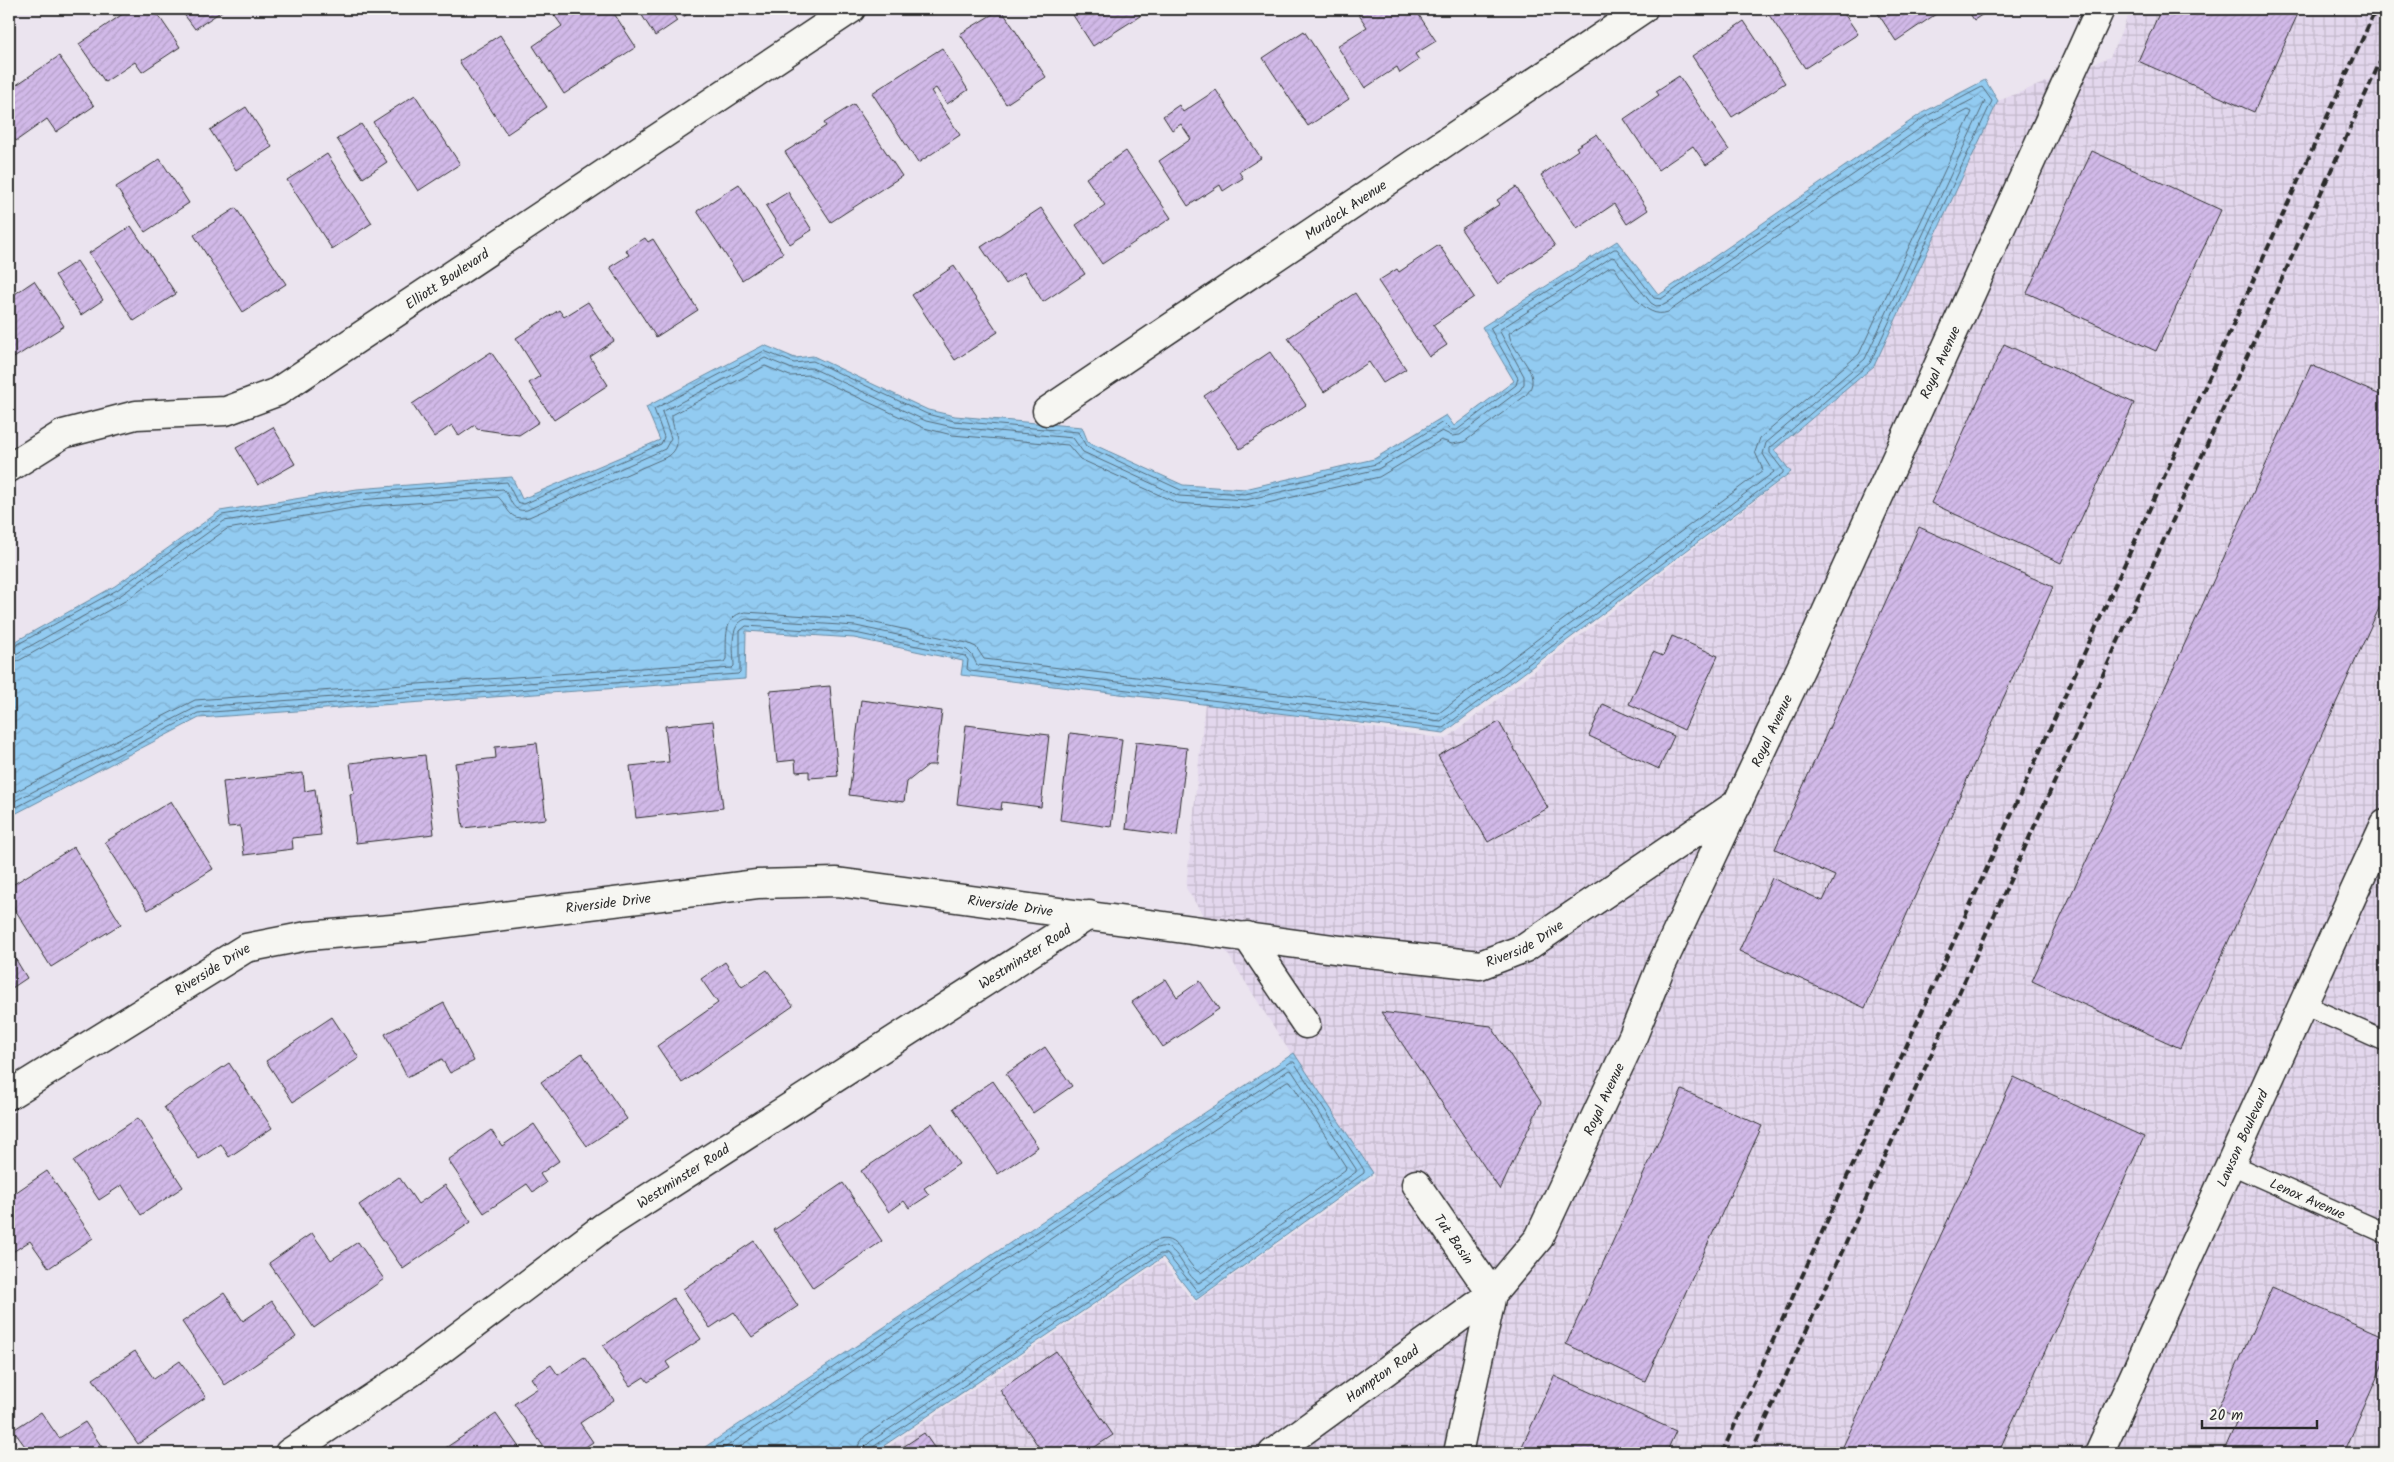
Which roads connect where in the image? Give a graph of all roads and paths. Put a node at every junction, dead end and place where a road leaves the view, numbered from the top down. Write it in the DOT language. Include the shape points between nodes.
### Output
graph roads {
  1 [pos="851,9"];
  2 [pos="1643,9"];
  3 [pos="2100,9"];
  4 [pos="1047,412"];
  5 [pos="9,468"];
  6 [pos="1738,803"];
  7 [pos="2385,824"];
  8 [pos="1089,915"];
  9 [pos="1247,936"];
  10 [pos="2304,1005"];
  11 [pos="1306,1024"];
  12 [pos="2385,1041"];
  13 [pos="9,1095"];
  14 [pos="2230,1164"];
  15 [pos="1416,1184"];
  16 [pos="2385,1233"];
  17 [pos="1492,1294"];
  18 [pos="289,1453"];
  19 [pos="1273,1453"];
  20 [pos="1458,1453"];
  21 [pos="2099,1453"];
  1 -- 5 [label="street, Elliott Boulevard" via="277,392 226,411 136,415 63,434"];
  2 -- 4 [label="street, Murdock Avenue"];
  3 -- 6 [label="street, Royal Avenue"];
  6 -- 9 [label="street, Riverside Drive" via="1525,948 1480,965"];
  6 -- 17 [label="street, Royal Avenue" via="1661,966 1633,1036 1540,1238"];
  7 -- 10 [label="street, Lawson Boulevard"];
  8 -- 9 [label="street, Riverside Drive"];
  8 -- 13 [label="street, Riverside Drive" via="837,882 757,884 416,927 307,936 246,948"];
  8 -- 18 [label="street, Westminster Road" via="605,1226 410,1373"];
  9 -- 11 [label="street"];
  10 -- 12 [label="lane"];
  10 -- 14 [label="street, Lawson Boulevard"];
  14 -- 16 [label="lane, Lenox Avenue"];
  14 -- 21 [label="street, Lawson Boulevard"];
  15 -- 17 [label="street, Tut Basin"];
  17 -- 19 [label="street, Hampton Road"];
  17 -- 20 [label="street, Royal Avenue"];
}
